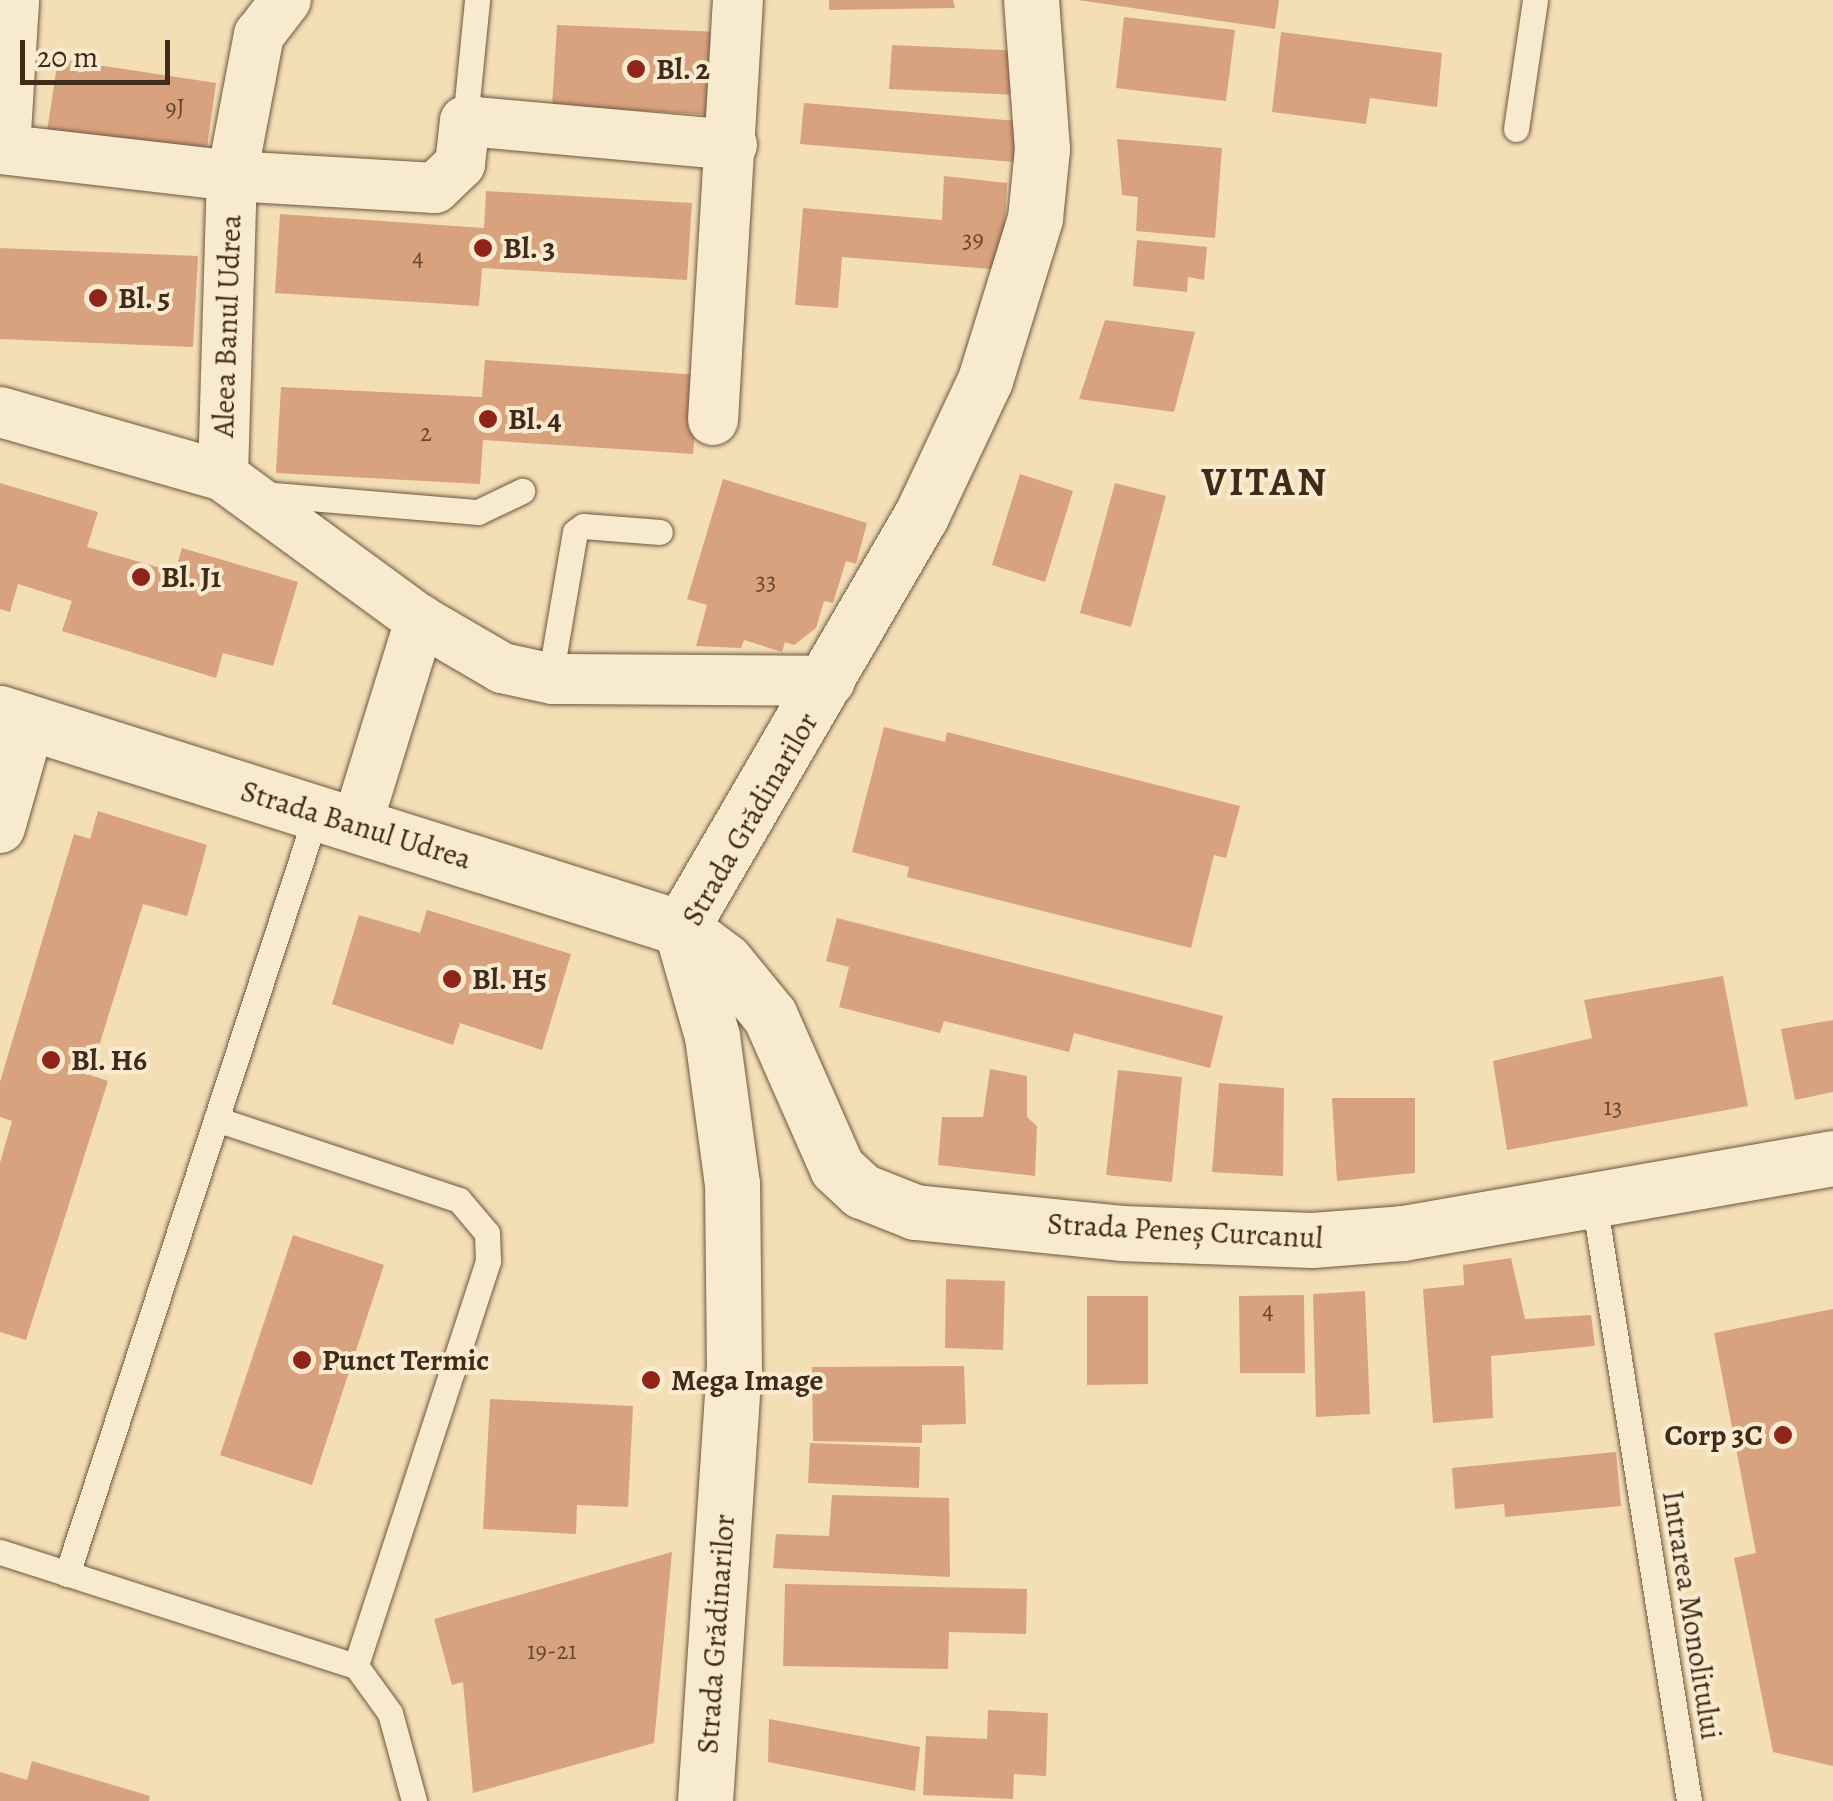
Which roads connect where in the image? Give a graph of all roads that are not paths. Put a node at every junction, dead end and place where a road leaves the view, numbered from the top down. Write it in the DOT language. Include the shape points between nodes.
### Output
graph roads {
  1 [pos="286,0"];
  2 [pos="477,0"];
  3 [pos="738,0"];
  4 [pos="1030,0"];
  5 [pos="1535,0"];
  6 [pos="9,2"];
  7 [pos="465,121"];
  8 [pos="1516,129"];
  9 [pos="732,146"];
  10 [pos="2,149"];
  11 [pos="232,176"];
  12 [pos="0,412"];
  13 [pos="714,420"];
  14 [pos="236,485"];
  15 [pos="522,491"];
  16 [pos="660,532"];
  17 [pos="420,620"];
  18 [pos="550,678"];
  19 [pos="830,680"];
  20 [pos="15,718"];
  21 [pos="337,818"];
  22 [pos="0,828"];
  23 [pos="681,928"];
  24 [pos="216,1119"];
  25 [pos="1833,1158"];
  26 [pos="1594,1202"];
  27 [pos="0,1552"];
  28 [pos="67,1574"];
  29 [pos="356,1666"];
  30 [pos="414,1801"];
  31 [pos="705,1801"];
  32 [pos="1689,1801"];
  1 -- 11 [label="street, Aleea Banul Udrea" via="259,35"];
  2 -- 7 [label="lane, Aleea Banul Udrea"];
  3 -- 9 [label="street"];
  4 -- 19 [label="street, Strada Grădinarilor" via="1042,149 1035,218 1014,302 955,449"];
  5 -- 8 [label="lane" via="1532,58"];
  6 -- 10 [label="street, Aleea Banul Udrea"];
  7 -- 9 [label="street"];
  7 -- 11 [label="street, Aleea Banul Udrea" via="460,164 434,188"];
  9 -- 13 [label="street"];
  10 -- 11 [label="street, Aleea Banul Udrea"];
  11 -- 14 [label="street, Aleea Banul Udrea"];
  12 -- 14 [label="street, Aleea Banul Udrea"];
  14 -- 15 [label="lane" via="478,512"];
  14 -- 17 [label="street, Aleea Banul Udrea"];
  16 -- 18 [label="lane" via="583,526 575,532"];
  17 -- 18 [label="street" via="502,668"];
  17 -- 21 [label="street"];
  18 -- 19 [label="street"];
  19 -- 23 [label="street, Strada Grădinarilor"];
  20 -- 21 [label="street, Strada Banul Udrea"];
  20 -- 22 [label="street, Strada Banul Udrea"];
  21 -- 23 [label="street, Strada Banul Udrea"];
  21 -- 24 [label="lane"];
  23 -- 26 [label="street, Strada Peneș Curcanul" via="751,988 770,1016 837,1168 886,1204 1121,1233 1312,1240 1402,1233"];
  23 -- 31 [label="street, Strada Grădinarilor" via="712,1036 732,1184 734,1370"];
  24 -- 28 [label="lane"];
  24 -- 29 [label="lane" via="459,1200 487,1233 488,1261"];
  25 -- 26 [label="street, Strada Peneș Curcanul"];
  26 -- 32 [label="lane, Intrarea Monolitului"];
  27 -- 28 [label="lane"];
  28 -- 29 [label="lane"];
  29 -- 30 [label="lane" via="390,1713"];
}
